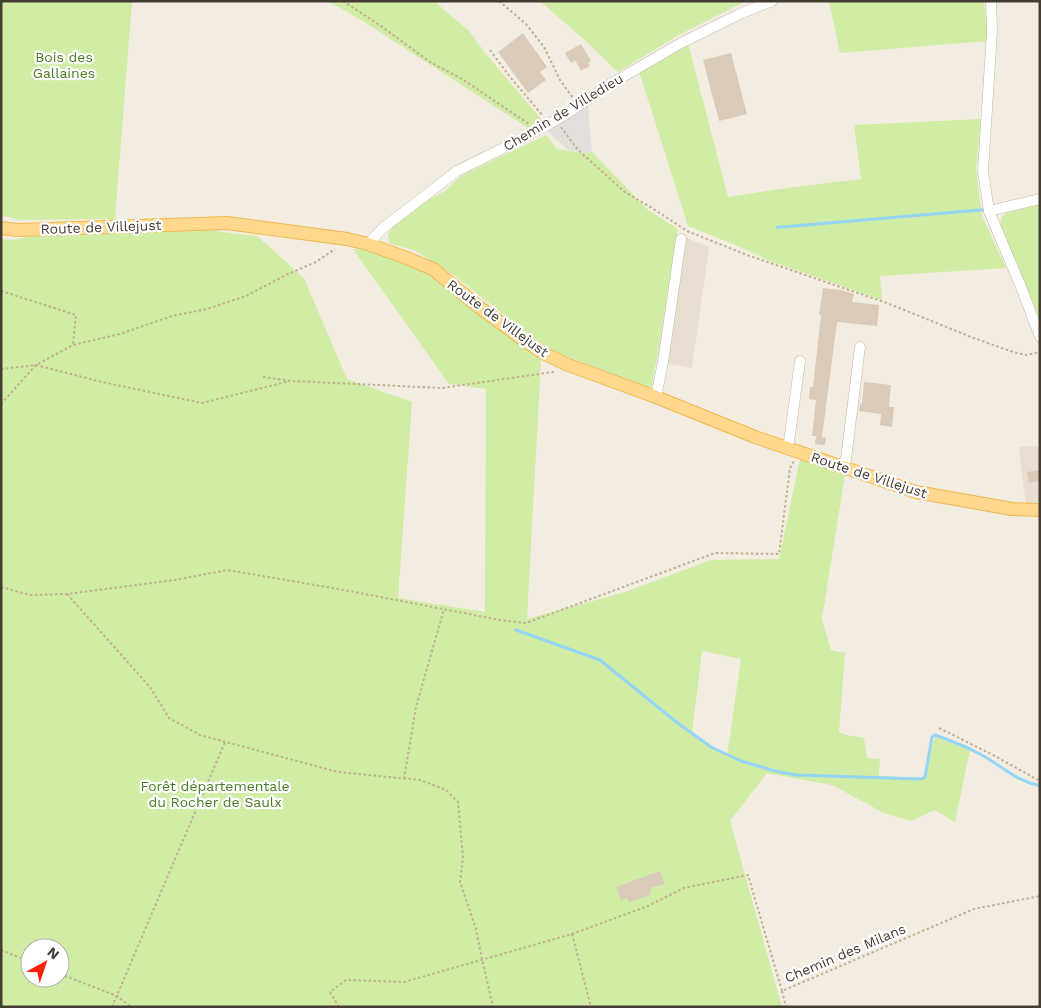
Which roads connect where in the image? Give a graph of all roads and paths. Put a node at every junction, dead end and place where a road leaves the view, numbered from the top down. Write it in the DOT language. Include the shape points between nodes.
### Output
graph roads {
  1 [pos="343,1"];
  2 [pos="499,1"];
  3 [pos="772,1"];
  4 [pos="991,1"];
  5 [pos="490,50"];
  6 [pos="579,106"];
  7 [pos="552,122"];
  8 [pos="539,130"];
  9 [pos="1040,199"];
  10 [pos="989,211"];
  11 [pos="1,228"];
  12 [pos="681,239"];
  13 [pos="347,240"];
  14 [pos="368,244"];
  15 [pos="1,291"];
  16 [pos="1040,337"];
  17 [pos="73,345"];
  18 [pos="860,347"];
  19 [pos="1040,352"];
  20 [pos="800,361"];
  21 [pos="566,364"];
  22 [pos="36,365"];
  23 [pos="1,369"];
  24 [pos="263,377"];
  25 [pos="292,381"];
  26 [pos="656,397"];
  27 [pos="1,404"];
  28 [pos="794,450"];
  29 [pos="845,467"];
  30 [pos="1040,510"];
  31 [pos="1,587"];
  32 [pos="67,594"];
  33 [pos="444,609"];
  34 [pos="939,728"];
  35 [pos="225,742"];
  36 [pos="404,779"];
  37 [pos="1040,781"];
  38 [pos="1040,896"];
  39 [pos="572,934"];
  40 [pos="1,950"];
  41 [pos="20,958"];
  42 [pos="482,959"];
  43 [pos="70,978"];
  44 [pos="782,991"];
  45 [pos="117,996"];
  46 [pos="112,1007"];
  47 [pos="131,1007"];
  48 [pos="339,1007"];
  49 [pos="493,1007"];
  50 [pos="591,1007"];
  51 [pos="786,1007"];
  1 -- 8 [label="path" via="430,62 462,79"];
  2 -- 6 [label="path" via="539,40 560,80"];
  3 -- 6 [label="street, Chemin de Villedieu" via="680,43"];
  4 -- 10 [label="street" via="983,171"];
  5 -- 7 [label="path"];
  6 -- 7 [label="street, Chemin de Villedieu"];
  7 -- 8 [label="street, Chemin de Villedieu"];
  7 -- 19 [label="path" via="626,193 687,231 1013,352 1026,355"];
  8 -- 14 [label="street, Chemin de Villedieu" via="457,171 383,228"];
  9 -- 10 [label="street"];
  10 -- 16 [label="street"];
  11 -- 13 [label="main road, Route de Villejust" via="227,223"];
  12 -- 26 [label="street"];
  13 -- 14 [label="main road, Route de Villejust"];
  13 -- 17 [label="path" via="316,262 246,296"];
  14 -- 21 [label="main road, Route de Villejust" via="433,270 528,343"];
  15 -- 17 [label="path" via="76,315"];
  17 -- 22 [label="path"];
  18 -- 29 [label="street"];
  20 -- 28 [label="street"];
  21 -- 25 [label="path" via="553,372 442,388"];
  21 -- 26 [label="main road, Route de Villejust"];
  22 -- 23 [label="path"];
  22 -- 25 [label="path" via="202,403"];
  22 -- 27 [label="path"];
  24 -- 25 [label="path"];
  26 -- 28 [label="main road, Route de Villejust"];
  28 -- 29 [label="main road, Route de Villejust"];
  28 -- 33 [label="path" via="779,554 715,553 526,623"];
  29 -- 30 [label="main road, Route de Villejust" via="916,492 1012,509"];
  31 -- 32 [label="path" via="30,595"];
  32 -- 33 [label="path" via="227,570"];
  32 -- 35 [label="path" via="150,687 169,718 200,735"];
  33 -- 36 [label="path" via="416,707"];
  34 -- 37 [label="path"];
  35 -- 36 [label="path" via="338,772"];
  35 -- 45 [label="path"];
  36 -- 42 [label="path" via="420,780 446,790 458,802 463,858 460,882"];
  38 -- 44 [label="path, Chemin des Milans" via="974,909"];
  39 -- 42 [label="path, Chemin des Milans"];
  39 -- 44 [label="path, Chemin des Milans" via="648,906 684,888 748,875"];
  39 -- 50 [label="path"];
  40 -- 41 [label="path"];
  42 -- 48 [label="path, Chemin des Milans" via="404,982 346,980 330,992"];
  42 -- 49 [label="path"];
  43 -- 45 [label="path"];
  44 -- 51 [label="path"];
  45 -- 46 [label="path"];
  45 -- 47 [label="path"];
}
